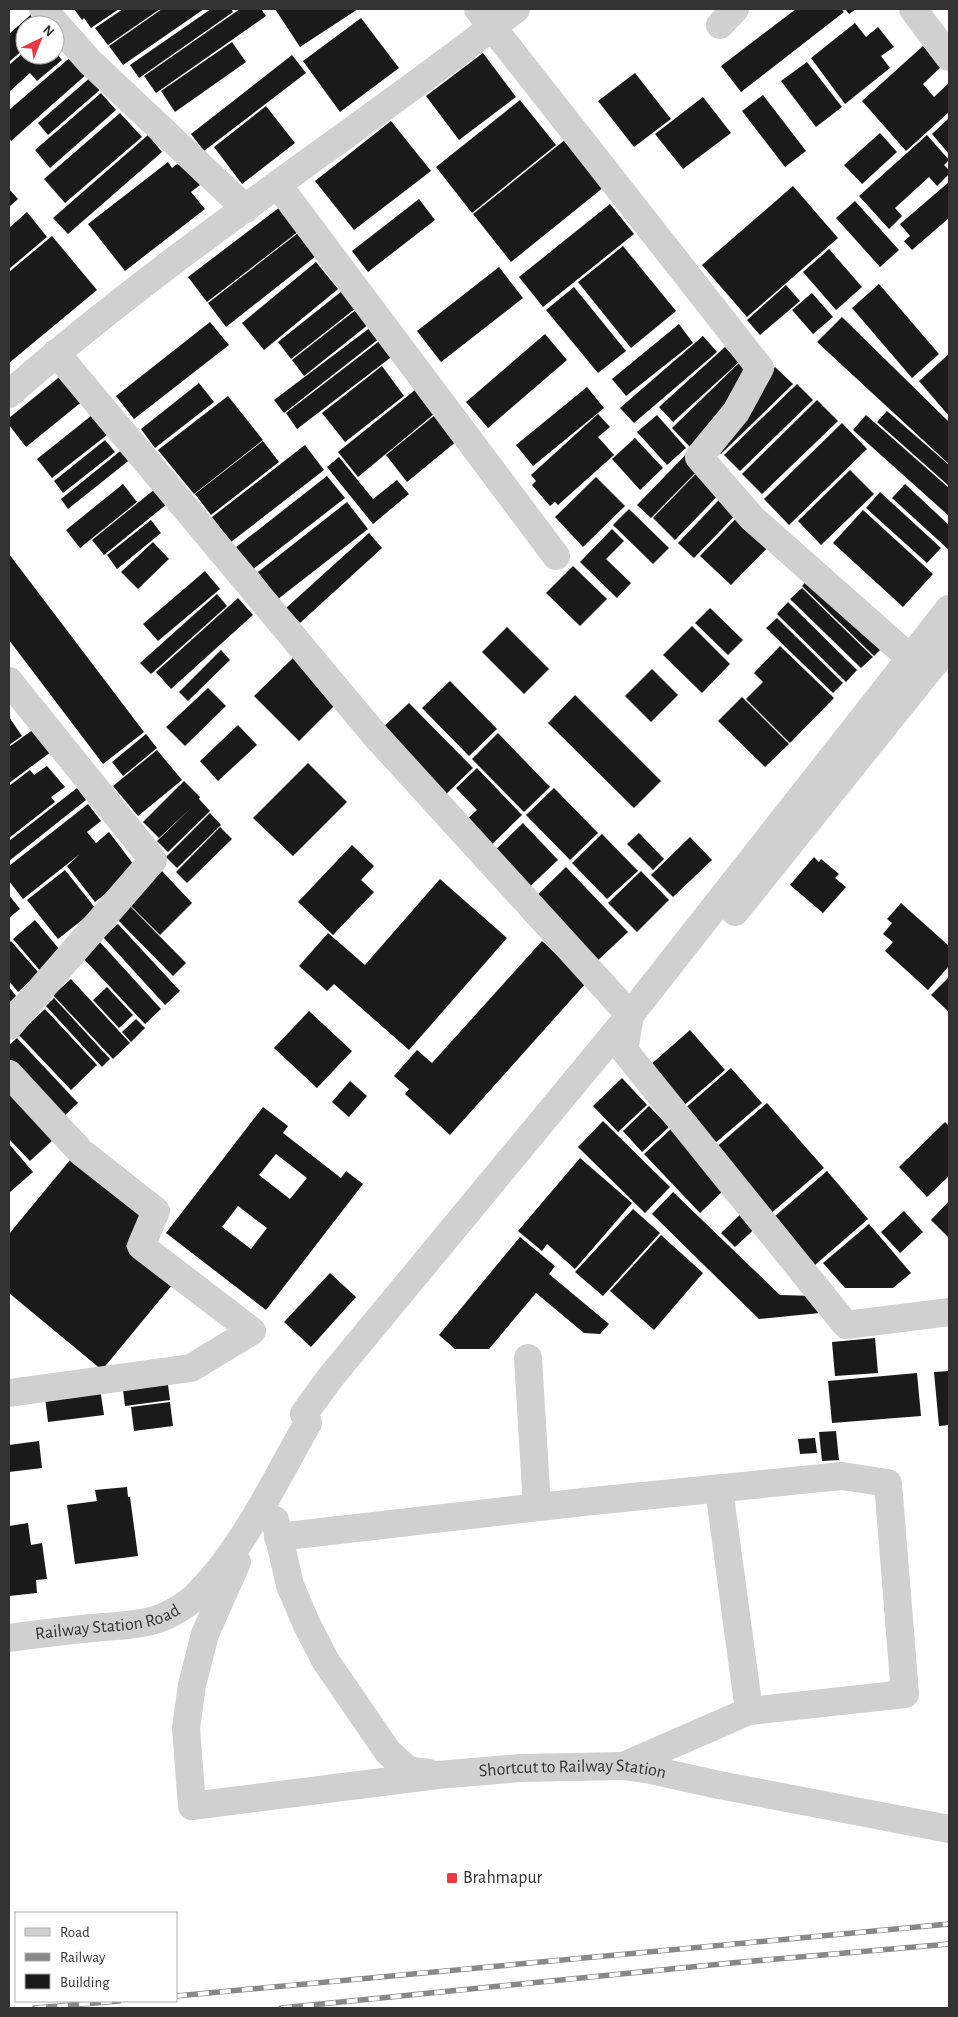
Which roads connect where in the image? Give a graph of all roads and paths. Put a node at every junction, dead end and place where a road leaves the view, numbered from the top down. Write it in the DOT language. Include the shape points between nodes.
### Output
graph roads {
  1 [pos="43,9"];
  2 [pos="516,9"];
  3 [pos="913,9"];
  4 [pos="485,18"];
  5 [pos="949,57"];
  6 [pos="278,185"];
  7 [pos="246,209"];
  8 [pos="56,353"];
  9 [pos="9,394"];
  10 [pos="556,556"];
  11 [pos="949,609"];
  12 [pos="949,645"];
  13 [pos="910,658"];
  14 [pos="9,681"];
  15 [pos="630,1015"];
  16 [pos="9,1026"];
  17 [pos="624,1050"];
  18 [pos="9,1074"];
  19 [pos="949,1312"];
  20 [pos="528,1358"];
  21 [pos="9,1393"];
  22 [pos="308,1423"];
  23 [pos="719,1489"];
  24 [pos="263,1502"];
  25 [pos="537,1508"];
  26 [pos="278,1537"];
  27 [pos="9,1638"];
  28 [pos="748,1711"];
  29 [pos="623,1766"];
  30 [pos="438,1775"];
  31 [pos="949,1829"];
  1 -- 7 [label="street" via="90,62"];
  2 -- 4 [label="street"];
  3 -- 5 [label="street"];
  4 -- 6 [label="street"];
  4 -- 13 [label="street" via="760,368 736,412 699,457 752,518"];
  6 -- 7 [label="street"];
  6 -- 10 [label="street"];
  7 -- 8 [label="street"];
  8 -- 9 [label="street"];
  8 -- 15 [label="street" via="375,735"];
  11 -- 13 [label="street"];
  12 -- 17 [label="street"];
  13 -- 15 [label="street"];
  14 -- 16 [label="street" via="153,860"];
  15 -- 17 [label="street"];
  15 -- 22 [label="street" via="330,1378 304,1414"];
  17 -- 19 [label="street" via="846,1325"];
  17 -- 22 [label="street" via="318,1422"];
  18 -- 21 [label="street" via="81,1152 156,1211 141,1246 252,1332 191,1368"];
  20 -- 25 [label="street"];
  22 -- 24 [label="street"];
  23 -- 25 [label="street"];
  23 -- 28 [label="street"];
  23 -- 28 [label="street" via="842,1476 888,1483 905,1694"];
  24 -- 26 [label="street"];
  24 -- 27 [label="street, Railway Station Road" via="199,1593 177,1610 128,1626"];
  24 -- 30 [label="street, Shortcut to Railway Station" via="205,1634 192,1685 186,1728 192,1806"];
  25 -- 26 [label="street"];
  26 -- 30 [label="street" via="290,1585 306,1623 325,1660 357,1708 388,1752 408,1770"];
  28 -- 29 [label="street"];
  29 -- 30 [label="street, Shortcut to Railway Station" via="520,1768"];
  29 -- 31 [label="street, Shortcut to Railway Station"];
}
